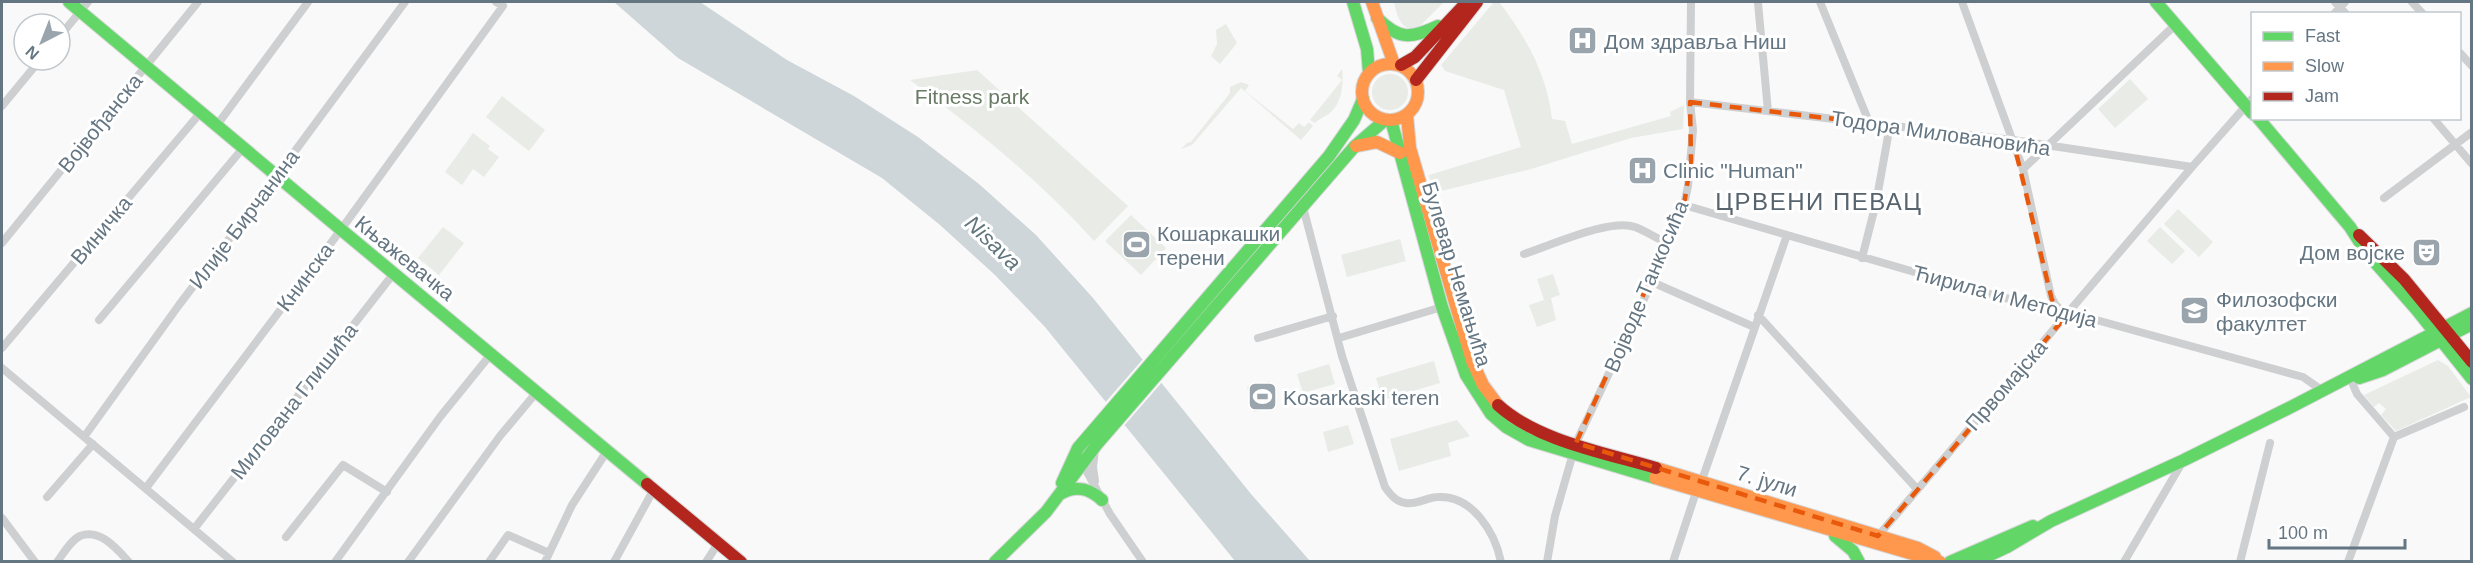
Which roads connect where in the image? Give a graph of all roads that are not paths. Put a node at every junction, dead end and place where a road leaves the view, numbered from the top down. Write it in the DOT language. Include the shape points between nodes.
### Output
graph roads {
  1 [pos="69,2"];
  2 [pos="198,2"];
  3 [pos="308,2"];
  4 [pos="405,2"];
  5 [pos="1353,2"];
  6 [pos="1372,2"];
  7 [pos="1467,2"];
  8 [pos="1477,2"];
  9 [pos="1691,2"];
  10 [pos="1820,2"];
  11 [pos="1962,2"];
  12 [pos="2156,2"];
  13 [pos="1758,3"];
  14 [pos="500,4"];
  15 [pos="84,6"];
  16 [pos="1377,18"];
  17 [pos="72,21"];
  18 [pos="1447,22"];
  19 [pos="2175,25"];
  20 [pos="2461,54"];
  21 [pos="1397,64"];
  22 [pos="147,66"];
  23 [pos="2472,66"];
  24 [pos="30,72"];
  25 [pos="1369,73"];
  26 [pos="1416,80"];
  27 [pos="1362,99"];
  28 [pos="1690,102"];
  29 [pos="2,106"];
  30 [pos="2250,106"];
  31 [pos="1768,111"];
  32 [pos="201,112"];
  33 [pos="1407,115"];
  34 [pos="1388,120"];
  35 [pos="2260,120"];
  36 [pos="2435,120"];
  37 [pos="1869,122"];
  38 [pos="217,125"];
  39 [pos="1890,125"];
  40 [pos="2472,132"];
  41 [pos="2013,140"];
  42 [pos="2455,144"];
  43 [pos="1355,146"];
  44 [pos="2046,147"];
  45 [pos="243,148"];
  46 [pos="1400,153"];
  47 [pos="2472,164"];
  48 [pos="2192,167"];
  49 [pos="2023,169"];
  50 [pos="276,177"];
  51 [pos="2384,198"];
  52 [pos="1684,205"];
  53 [pos="1302,207"];
  54 [pos="340,231"];
  55 [pos="1787,235"];
  56 [pos="2,243"];
  57 [pos="1668,243"];
  58 [pos="1524,254"];
  59 [pos="1862,258"];
  60 [pos="394,273"];
  61 [pos="1652,282"];
  62 [pos="1442,307"];
  63 [pos="2472,313"];
  64 [pos="2068,314"];
  65 [pos="1758,315"];
  66 [pos="1333,316"];
  67 [pos="99,320"];
  68 [pos="2472,324"];
  69 [pos="1754,327"];
  70 [pos="2442,334"];
  71 [pos="1258,338"];
  72 [pos="1339,338"];
  73 [pos="1176,342"];
  74 [pos="2,348"];
  75 [pos="490,354"];
  76 [pos="2472,362"];
  77 [pos="2,368"];
  78 [pos="2472,379"];
  79 [pos="2350,380"];
  80 [pos="2335,385"];
  81 [pos="2323,391"];
  82 [pos="536,393"];
  83 [pos="2464,407"];
  84 [pos="84,437"];
  85 [pos="2394,437"];
  86 [pos="1093,442"];
  87 [pos="2270,442"];
  88 [pos="93,444"];
  89 [pos="1574,448"];
  90 [pos="607,451"];
  91 [pos="2184,460"];
  92 [pos="1084,462"];
  93 [pos="1699,486"];
  94 [pos="146,488"];
  95 [pos="654,489"];
  96 [pos="1917,489"];
  97 [pos="387,492"];
  98 [pos="1058,494"];
  99 [pos="1100,495"];
  100 [pos="48,497"];
  101 [pos="2,518"];
  102 [pos="2051,521"];
  103 [pos="194,529"];
  104 [pos="1826,531"];
  105 [pos="1878,536"];
  106 [pos="286,537"];
  107 [pos="719,542"];
  108 [pos="2007,547"];
  109 [pos="549,553"];
  110 [pos="35,561"];
  111 [pos="57,561"];
  112 [pos="129,561"];
  113 [pos="233,561"];
  114 [pos="335,561"];
  115 [pos="408,561"];
  116 [pos="489,561"];
  117 [pos="545,561"];
  118 [pos="614,561"];
  119 [pos="706,561"];
  120 [pos="741,561"];
  121 [pos="995,561"];
  122 [pos="1143,561"];
  123 [pos="1501,561"];
  124 [pos="1547,561"];
  125 [pos="1673,561"];
  126 [pos="1859,561"];
  127 [pos="1942,561"];
  128 [pos="1950,561"];
  129 [pos="1975,561"];
  130 [pos="2002,561"];
  131 [pos="2124,561"];
  132 [pos="2240,561"];
  133 [pos="2348,561"];
  1 -- 15 [label="street, Књажевачка"];
  2 -- 22 [label="street, Војвођанска"];
  3 -- 38 [label="street"];
  4 -- 50 [label="street, Илије Бирчанина"];
  5 -- 25 [label="street" via="1367,48"];
  6 -- 16 [label="street"];
  7 -- 18 [label="street"];
  8 -- 26 [label="street"];
  9 -- 28 [label="street, Војводе Танкосића"];
  10 -- 37 [label="street"];
  11 -- 41 [label="street"];
  12 -- 19 [label="street"];
  13 -- 31 [label="street"];
  14 -- 54 [label="street, Книнска"];
  15 -- 17 [label="street"];
  15 -- 22 [label="street, Књажевачка"];
  16 -- 18 [label="street" via="1389,30 1411,37"];
  16 -- 21 [label="street"];
  18 -- 21 [label="street" via="1415,57"];
  19 -- 30 [label="street"];
  19 -- 44 [label="street"];
  20 -- 23 [label="street"];
  21 -- 25 [label="street" via="1384,64"];
  21 -- 26 [label="street" via="1410,71"];
  22 -- 32 [label="street, Књажевачка"];
  22 -- 56 [label="street, Војвођанска"];
  24 -- 29 [label="street"];
  25 -- 27 [label="street" via="1363,83"];
  26 -- 33 [label="street" via="1418,96"];
  27 -- 34 [label="street" via="1372,114"];
  27 -- 73 [label="street" via="1350,127 1329,156"];
  28 -- 31 [label="street, Тодора Миловановића"];
  28 -- 52 [label="street, Војводе Танкосића" via="1693,130"];
  30 -- 48 [label="street, Првомајска"];
  31 -- 37 [label="street, Тодора Миловановића"];
  32 -- 38 [label="street, Књажевачка"];
  32 -- 74 [label="street, Виничка"];
  33 -- 34 [label="street"];
  33 -- 89 [label="street, Булевар Немањића" via="1410,148 1476,374 1497,405 1521,424"];
  34 -- 43 [label="street"];
  34 -- 46 [label="street, Булевар Немањића"];
  35 -- 70 [label="street" via="2350,227 2373,246 2424,302"];
  36 -- 42 [label="street"];
  37 -- 39 [label="street, Тодора Миловановића"];
  38 -- 45 [label="street, Књажевачка"];
  39 -- 41 [label="street, Тодора Миловановића"];
  39 -- 59 [label="street"];
  40 -- 42 [label="street"];
  41 -- 44 [label="street, Тодора Миловановића"];
  41 -- 49 [label="street"];
  42 -- 47 [label="street"];
  42 -- 51 [label="street"];
  43 -- 46 [label="street" via="1377,142"];
  43 -- 53 [label="street"];
  44 -- 48 [label="street, Тодора Миловановића"];
  44 -- 49 [label="street"];
  45 -- 50 [label="street, Књажевачка"];
  45 -- 67 [label="street"];
  46 -- 62 [label="street, Булевар Немањића"];
  48 -- 64 [label="street, Првомајска"];
  49 -- 64 [label="street" via="2052,300"];
  50 -- 54 [label="street, Књажевачка"];
  50 -- 84 [label="street, Илије Бирчанина"];
  52 -- 55 [label="street, Ћирила и Методија"];
  52 -- 57 [label="street, Војводе Танкосића"];
  53 -- 66 [label="street"];
  53 -- 73 [label="street"];
  54 -- 60 [label="street, Књажевачка"];
  54 -- 94 [label="street, Книнска"];
  55 -- 59 [label="street, Ћирила и Методија"];
  55 -- 65 [label="street"];
  57 -- 58 [label="street" via="1634,226 1616,225"];
  57 -- 61 [label="street, Војводе Танкосића"];
  59 -- 64 [label="street, Ћирила и Методија"];
  60 -- 75 [label="street, Књажевачка"];
  60 -- 103 [label="street, Милована Глишића"];
  61 -- 69 [label="street"];
  61 -- 89 [label="street, Војводе Танкосића"];
  62 -- 72 [label="street"];
  62 -- 89 [label="street, Булевар Немањића" via="1466,375 1491,414 1521,437"];
  63 -- 70 [label="street"];
  64 -- 81 [label="street, Ћирила и Методија" via="2303,377"];
  64 -- 96 [label="street, Првомајска"];
  65 -- 69 [label="street"];
  65 -- 96 [label="street"];
  66 -- 71 [label="street"];
  66 -- 72 [label="street"];
  68 -- 70 [label="street"];
  69 -- 93 [label="street"];
  70 -- 76 [label="street"];
  70 -- 78 [label="street"];
  70 -- 79 [label="street" via="2383,370"];
  70 -- 80 [label="street"];
  72 -- 123 [label="street" via="1384,487 1406,504 1437,497 1456,498 1470,506 1484,522"];
  73 -- 86 [label="street"];
  75 -- 82 [label="street, Књажевачка"];
  75 -- 97 [label="street"];
  77 -- 84 [label="street"];
  79 -- 80 [label="street"];
  79 -- 85 [label="street" via="2357,394"];
  80 -- 81 [label="street"];
  81 -- 91 [label="street"];
  82 -- 90 [label="street, Књажевачка"];
  82 -- 115 [label="street"];
  83 -- 85 [label="street"];
  84 -- 88 [label="street"];
  85 -- 133 [label="street"];
  86 -- 92 [label="street"];
  86 -- 98 [label="street" via="1071,460"];
  86 -- 99 [label="street" via="1093,467"];
  87 -- 132 [label="street"];
  88 -- 94 [label="street"];
  88 -- 100 [label="street"];
  89 -- 93 [label="street, 7. јули"];
  89 -- 124 [label="street, Војводе Танкосића"];
  90 -- 95 [label="street, Књажевачка"];
  90 -- 109 [label="street" via="572,505"];
  91 -- 102 [label="street"];
  91 -- 131 [label="street"];
  92 -- 98 [label="street"];
  92 -- 99 [label="street"];
  93 -- 104 [label="street, 7. јули"];
  93 -- 105 [label="street, 7. јули"];
  93 -- 125 [label="street"];
  94 -- 103 [label="street"];
  95 -- 107 [label="street, Књажевачка"];
  95 -- 118 [label="street"];
  96 -- 105 [label="street, Првомајска"];
  97 -- 106 [label="street" via="343,465"];
  97 -- 114 [label="street"];
  98 -- 99 [label="street" via="1080,481 1091,483"];
  98 -- 121 [label="street" via="1038,520"];
  99 -- 122 [label="street"];
  101 -- 110 [label="street"];
  102 -- 108 [label="street"];
  102 -- 128 [label="street" via="2019,530"];
  103 -- 113 [label="street"];
  104 -- 126 [label="street" via="1847,546"];
  104 -- 127 [label="street, 7. јули"];
  105 -- 127 [label="street, 7. јули" via="1918,548"];
  107 -- 119 [label="street"];
  107 -- 120 [label="street, Књажевачка"];
  108 -- 129 [label="street"];
  108 -- 130 [label="street"];
  109 -- 116 [label="street" via="508,535"];
  109 -- 117 [label="street"];
  111 -- 112 [label="street" via="78,537 86,535 110,543"];
}
